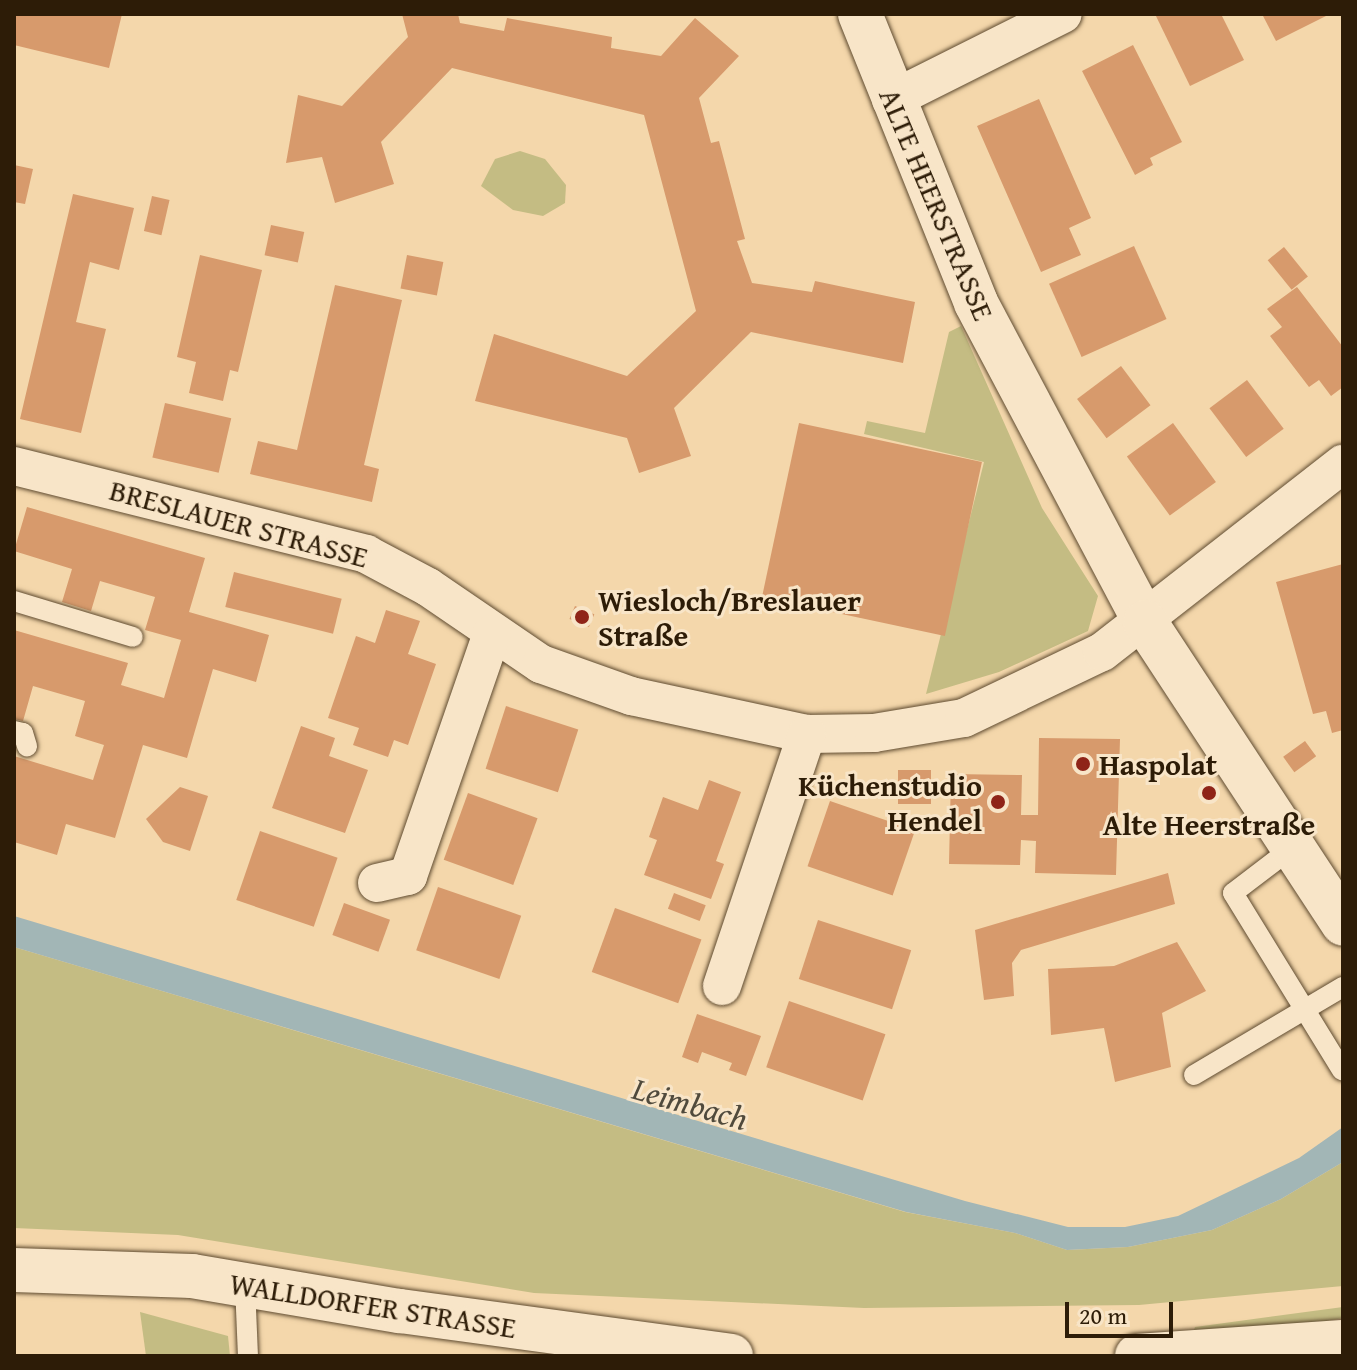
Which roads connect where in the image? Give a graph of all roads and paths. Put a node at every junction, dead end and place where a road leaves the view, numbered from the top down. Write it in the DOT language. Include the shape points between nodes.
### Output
graph roads {
  1 [pos="860,14"];
  2 [pos="1063,14"];
  3 [pos="891,100"];
  4 [pos="1343,464"];
  5 [pos="14,466"];
  6 [pos="14,601"];
  7 [pos="1145,622"];
  8 [pos="492,634"];
  9 [pos="133,637"];
  10 [pos="807,734"];
  11 [pos="1292,848"];
  12 [pos="377,883"];
  13 [pos="1343,924"];
  14 [pos="722,986"];
  15 [pos="1343,987"];
  16 [pos="1305,1012"];
  17 [pos="1342,1070"];
  18 [pos="1194,1075"];
  19 [pos="14,1270"];
  20 [pos="245,1285"];
  21 [pos="1343,1342"];
  22 [pos="702,1354"];
  23 [pos="248,1356"];
  24 [pos="1137,1356"];
  1 -- 3 [label="street, ALTE HEERSTRASSE"];
  2 -- 3 [label="street"];
  3 -- 7 [label="street, ALTE HEERSTRASSE" via="976,303"];
  4 -- 7 [label="street, BRESLAUER STRASSE"];
  5 -- 8 [label="street, BRESLAUER STRASSE" via="366,554 428,587"];
  6 -- 9 [label="lane"];
  7 -- 10 [label="street, BRESLAUER STRASSE" via="1102,652 964,718 874,733"];
  7 -- 11 [label="street, ALTE HEERSTRASSE"];
  8 -- 10 [label="street, BRESLAUER STRASSE" via="541,664 631,696"];
  8 -- 12 [label="street" via="408,876"];
  10 -- 14 [label="street"];
  11 -- 13 [label="street, ALTE HEERSTRASSE"];
  11 -- 16 [label="lane" via="1233,893"];
  15 -- 16 [label="lane"];
  16 -- 17 [label="lane"];
  16 -- 18 [label="lane"];
  19 -- 20 [label="street, WALLDORFER STRASSE" via="192,1276"];
  20 -- 22 [label="street, WALLDORFER STRASSE"];
  20 -- 23 [label="lane"];
  21 -- 24 [label="street"];
}
